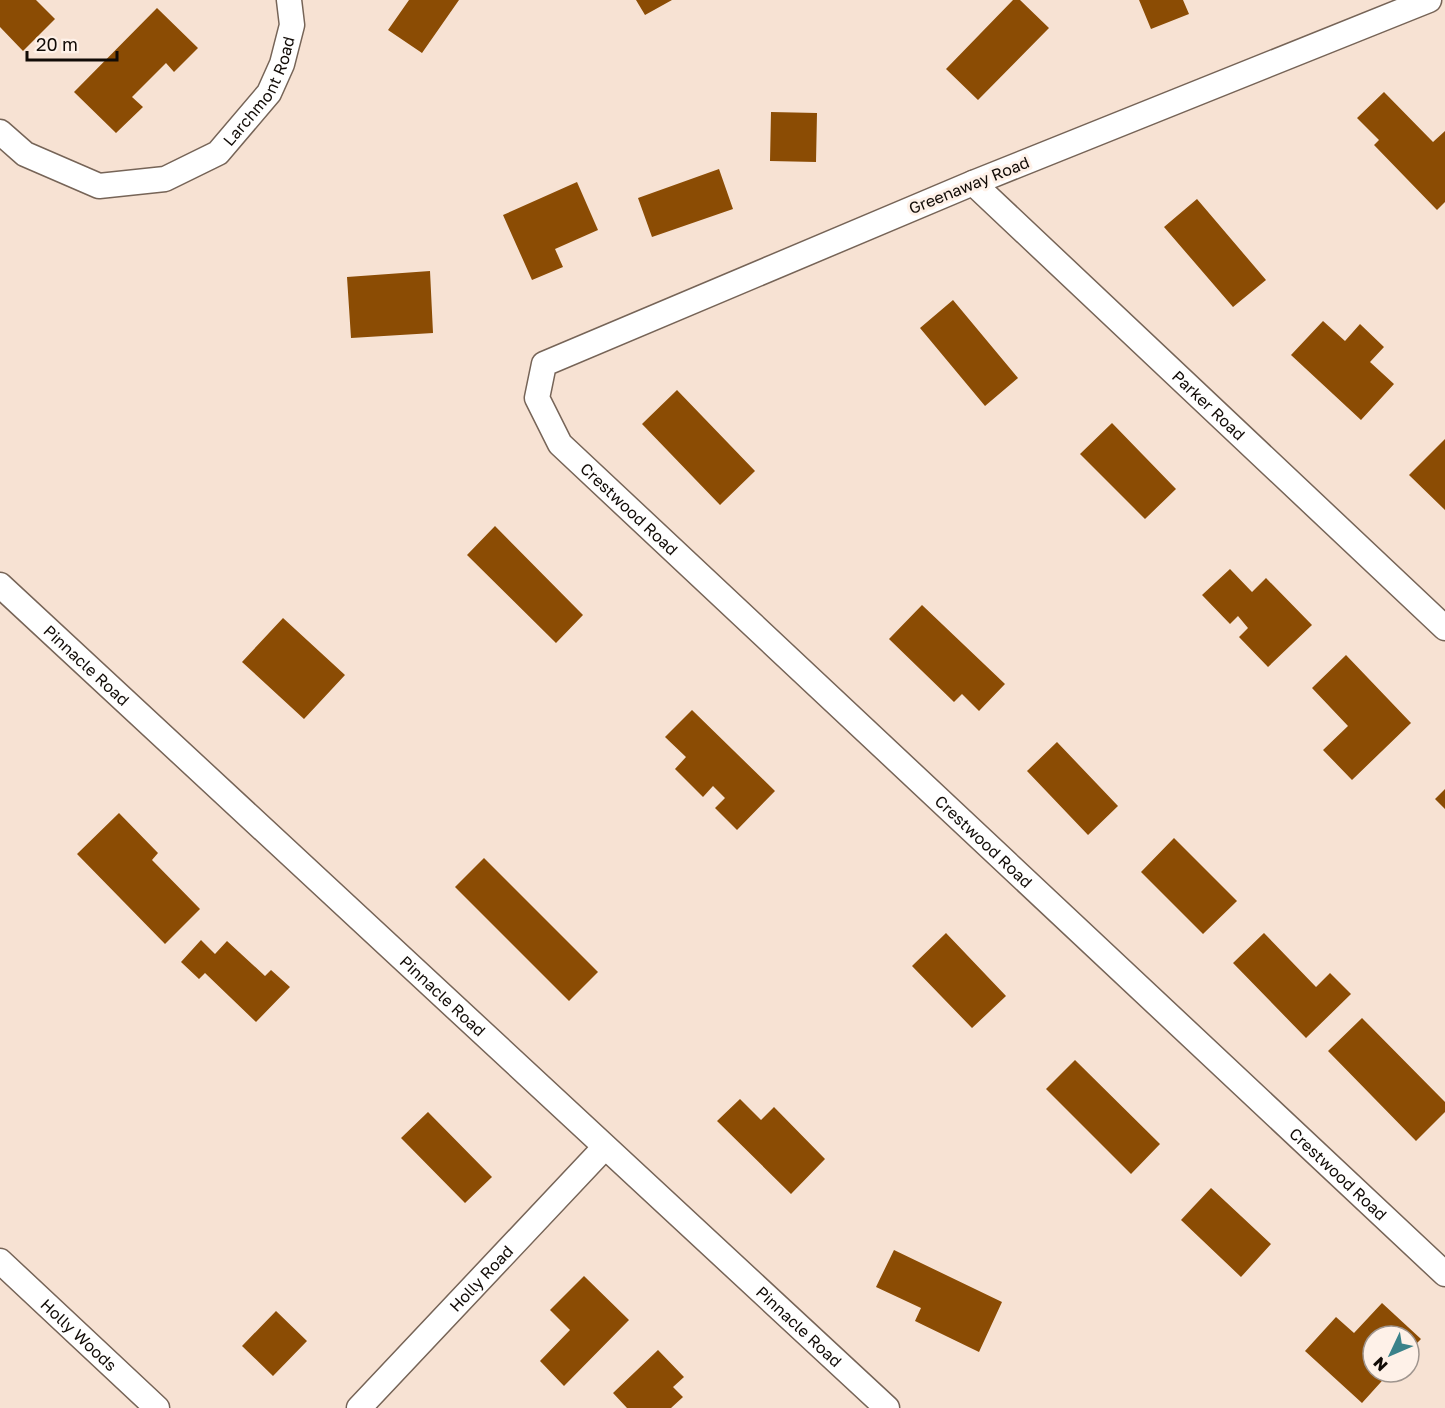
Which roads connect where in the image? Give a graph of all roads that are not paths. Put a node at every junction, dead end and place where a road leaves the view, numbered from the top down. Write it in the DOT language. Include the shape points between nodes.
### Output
graph roads {
  1 [pos="289,0"];
  2 [pos="1429,0"];
  3 [pos="0,132"];
  4 [pos="973,183"];
  5 [pos="537,398"];
  6 [pos="0,585"];
  7 [pos="1445,628"];
  8 [pos="604,1148"];
  9 [pos="0,1261"];
  10 [pos="1445,1274"];
  11 [pos="157,1408"];
  12 [pos="359,1408"];
  13 [pos="887,1408"];
  1 -- 3 [label="street, Larchmont Road" via="292,25 282,64 269,93 218,153 165,179 99,186 25,154"];
  2 -- 4 [label="street, Greenaway Road"];
  4 -- 5 [label="street, Greenaway Road" via="543,364"];
  4 -- 7 [label="street, Parker Road"];
  5 -- 10 [label="street, Crestwood Road" via="560,444"];
  6 -- 8 [label="street, Pinnacle Road"];
  8 -- 12 [label="street, Holly Road"];
  8 -- 13 [label="street, Pinnacle Road"];
  9 -- 11 [label="street, Holly Woods"];
}
